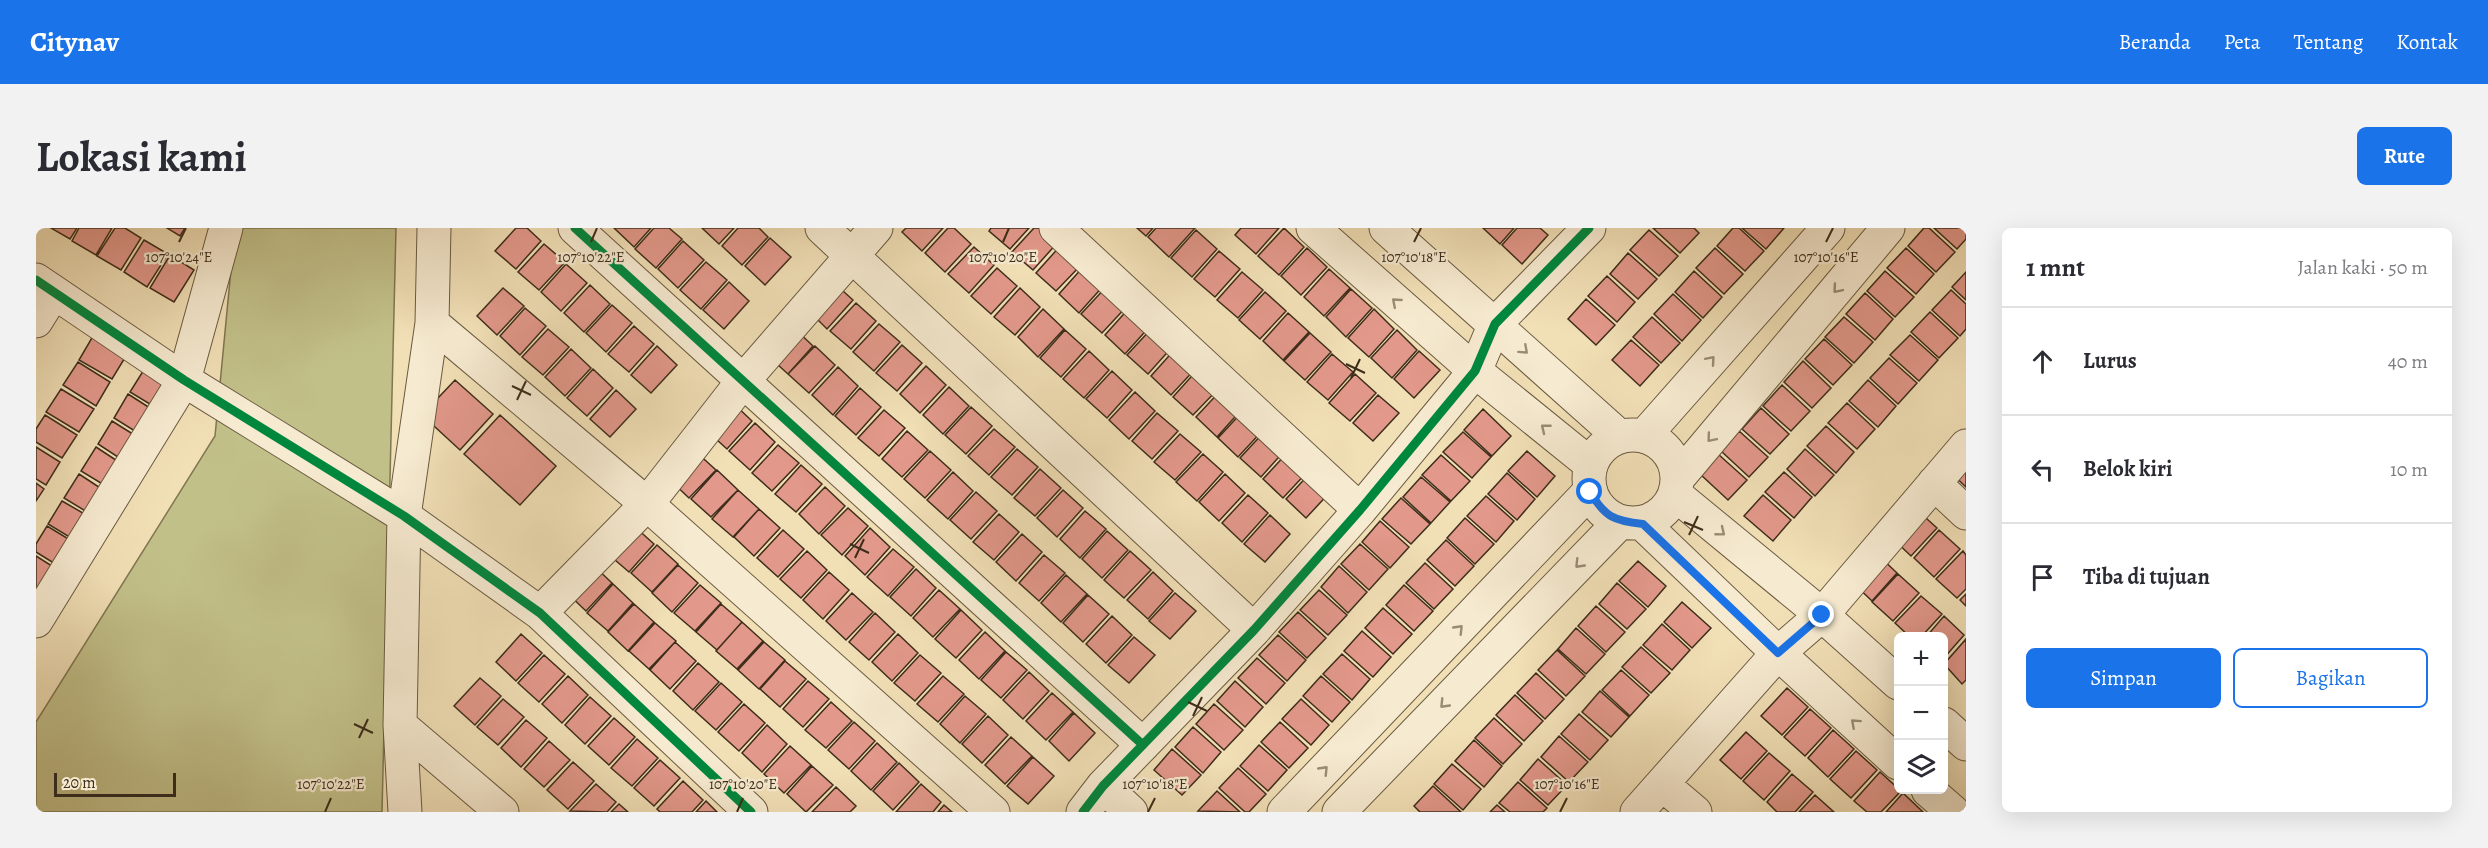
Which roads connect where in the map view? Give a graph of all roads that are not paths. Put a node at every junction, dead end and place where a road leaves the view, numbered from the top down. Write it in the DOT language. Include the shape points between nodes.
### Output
graph roads {
  1 [pos="226,228"];
  2 [pos="434,228"];
  3 [pos="575,228"];
  4 [pos="822,228"];
  5 [pos="876,228"];
  6 [pos="1056,228"];
  7 [pos="1313,228"];
  8 [pos="1386,228"];
  9 [pos="1589,228"];
  10 [pos="1828,228"];
  11 [pos="1888,228"];
  12 [pos="852,254"];
  13 [pos="45,286"];
  14 [pos="36,321"];
  15 [pos="432,323"];
  16 [pos="1495,324"];
  17 [pos="1475,371"];
  18 [pos="184,380"];
  19 [pos="743,381"];
  20 [pos="1632,435"];
  21 [pos="1966,447"];
  22 [pos="1590,478"];
  23 [pos="1934,483"];
  24 [pos="1677,486"];
  25 [pos="647,504"];
  26 [pos="1360,510"];
  27 [pos="1966,513"];
  28 [pos="404,516"];
  29 [pos="1631,523"];
  30 [pos="540,613"];
  31 [pos="1822,615"];
  32 [pos="36,621"];
  33 [pos="1254,630"];
  34 [pos="1778,653"];
  35 [pos="1894,679"];
  36 [pos="400,725"];
  37 [pos="1948,728"];
  38 [pos="1966,744"];
  39 [pos="1143,745"];
  40 [pos="1894,758"];
  41 [pos="1662,784"];
  42 [pos="1103,786"];
  43 [pos="1933,794"];
  44 [pos="405,812"];
  45 [pos="502,812"];
  46 [pos="751,812"];
  47 [pos="993,812"];
  48 [pos="1083,812"];
  49 [pos="1131,812"];
  50 [pos="1284,812"];
  51 [pos="1339,812"];
  52 [pos="1637,812"];
  53 [pos="1695,812"];
  54 [pos="1953,812"];
  1 -- 18 [label="street"];
  2 -- 15 [label="street"];
  3 -- 19 [label="street"];
  4 -- 12 [label="street"];
  5 -- 12 [label="street"];
  6 -- 26 [label="street"];
  17 -- 7 [label="street, one-way"];
  8 -- 16 [label="street"];
  9 -- 16 [label="street"];
  20 -- 10 [label="street, one-way"];
  11 -- 24 [label="street, one-way"];
  12 -- 19 [label="street"];
  12 -- 33 [label="street"];
  13 -- 14 [label="street"];
  13 -- 18 [label="street"];
  15 -- 25 [label="street"];
  15 -- 28 [label="street"];
  16 -- 17 [label="street"];
  16 -- 20 [label="street, one-way"];
  22 -- 17 [label="street, one-way"];
  17 -- 26 [label="street"];
  18 -- 28 [label="street"];
  18 -- 32 [label="street"];
  19 -- 25 [label="street"];
  19 -- 39 [label="street"];
  20 -- 22 [label="street" via="1602,447"];
  20 -- 24 [label="street" via="1669,451"];
  21 -- 23 [label="street"];
  22 -- 29 [label="street" via="1601,510"];
  50 -- 22 [label="street, one-way"];
  23 -- 27 [label="street"];
  23 -- 31 [label="street"];
  24 -- 29 [label="street" via="1663,514"];
  24 -- 31 [label="street, one-way"];
  25 -- 30 [label="street"];
  25 -- 47 [label="street"];
  26 -- 33 [label="street"];
  28 -- 30 [label="street"];
  28 -- 36 [label="street"];
  29 -- 34 [label="street"];
  29 -- 51 [label="street, one-way"];
  30 -- 46 [label="street"];
  31 -- 34 [label="street"];
  31 -- 35 [label="street"];
  33 -- 39 [label="street"];
  40 -- 34 [label="street, one-way"];
  34 -- 41 [label="street"];
  36 -- 44 [label="street"];
  36 -- 45 [label="street"];
  37 -- 38 [label="street"];
  39 -- 42 [label="street"];
  41 -- 52 [label="street"];
  41 -- 53 [label="street"];
  42 -- 48 [label="street"];
  42 -- 49 [label="street"];
  43 -- 54 [label="street"];
}
